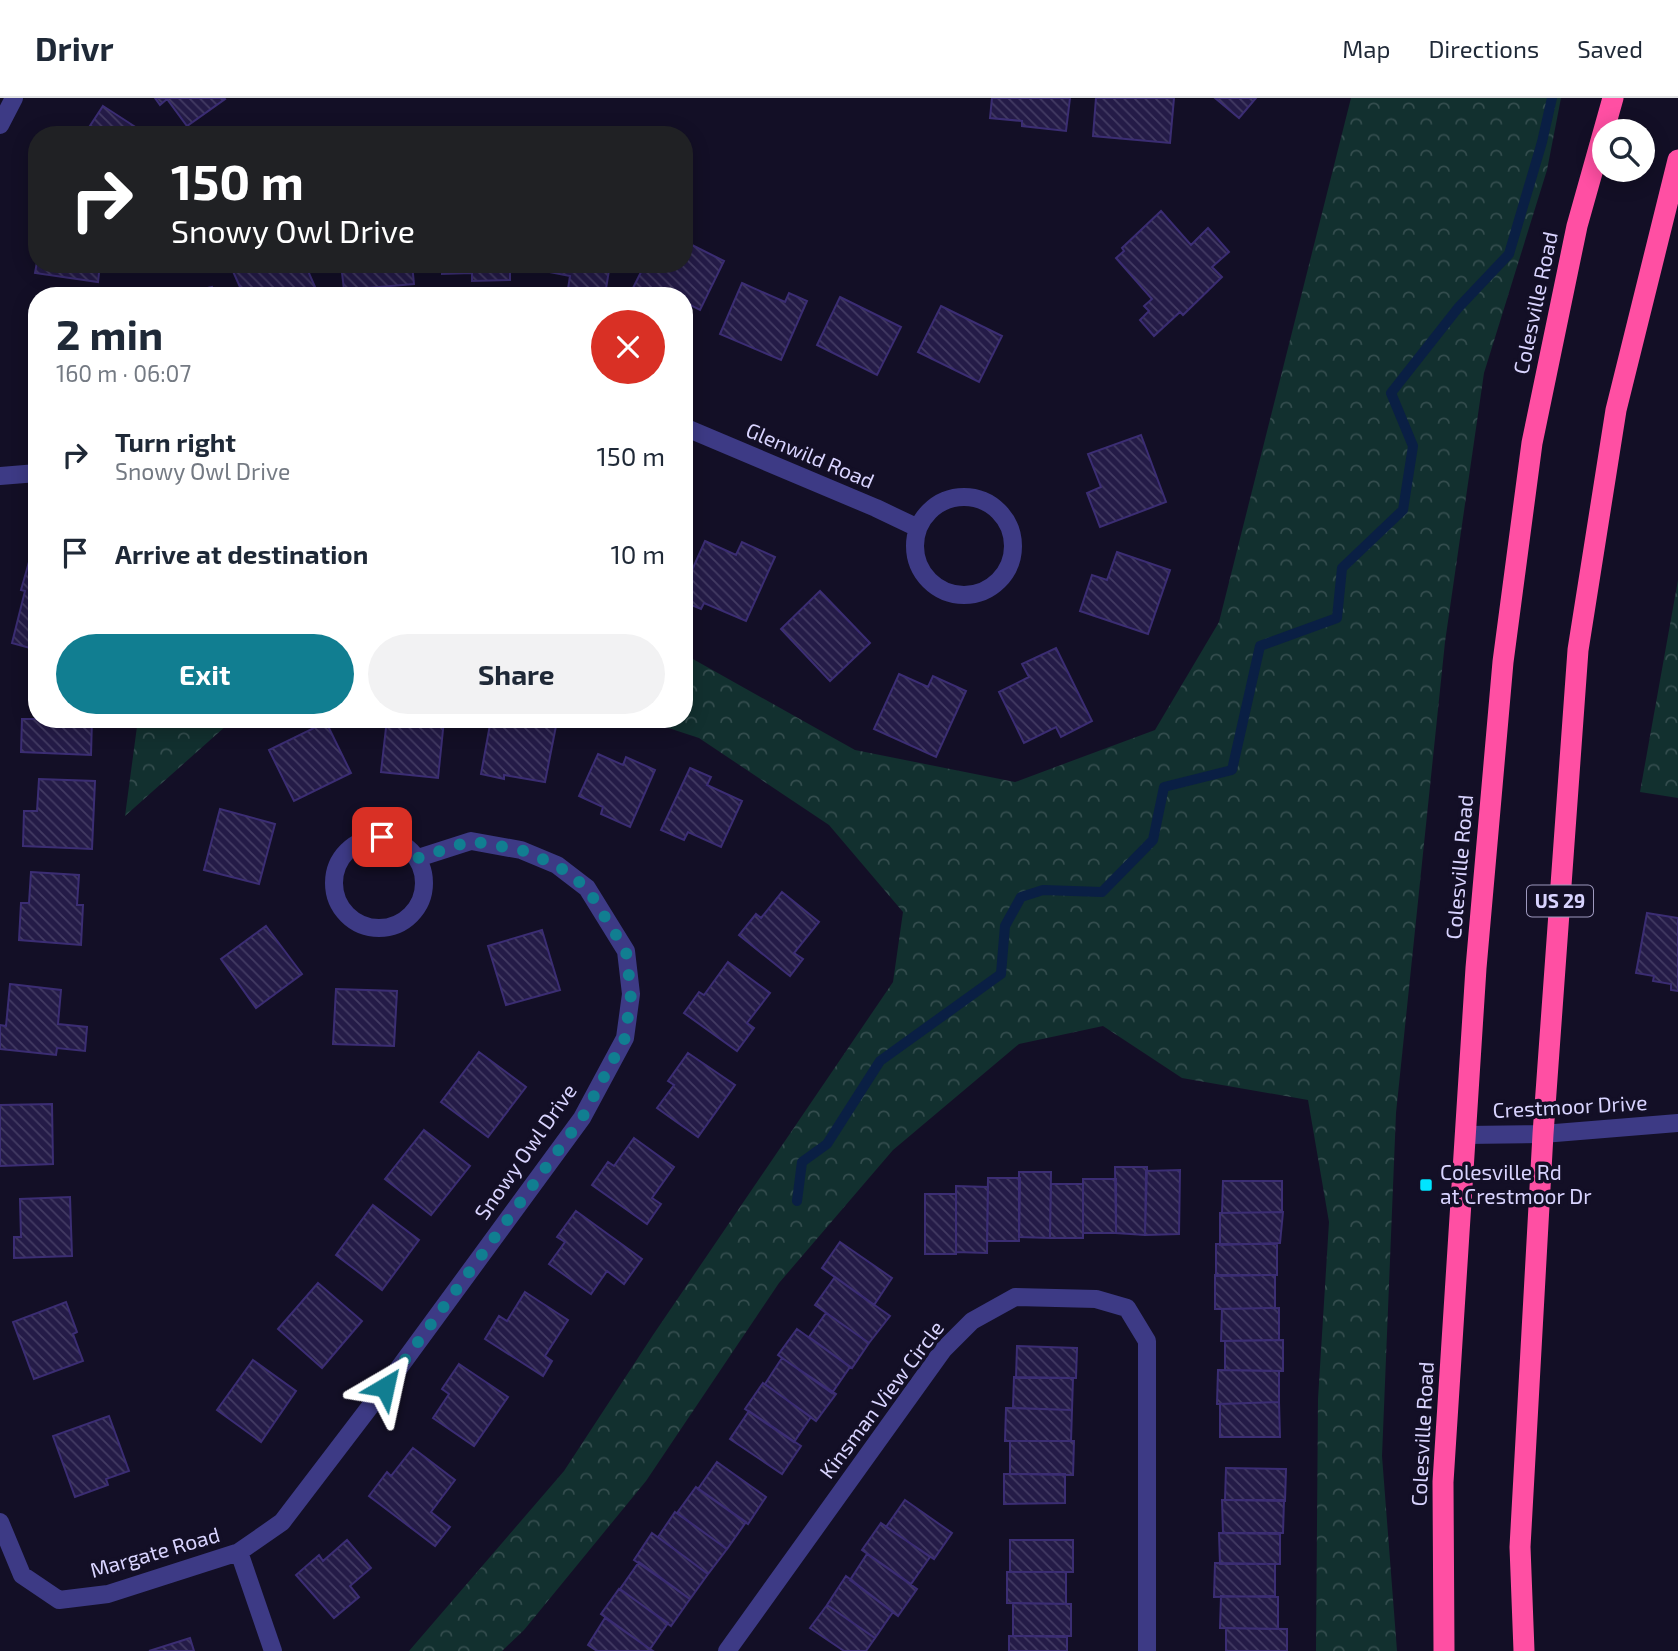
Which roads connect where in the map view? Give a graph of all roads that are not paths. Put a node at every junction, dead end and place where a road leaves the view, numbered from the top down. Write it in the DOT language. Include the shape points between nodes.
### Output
graph roads {
  1 [pos="14,98"];
  2 [pos="1613,98"];
  3 [pos="0,125"];
  4 [pos="1678,160"];
  5 [pos="693,431"];
  6 [pos="28,474"];
  7 [pos="0,476"];
  8 [pos="918,528"];
  9 [pos="418,858"];
  10 [pos="1678,1123"];
  11 [pos="1543,1134"];
  12 [pos="1465,1135"];
  13 [pos="0,1522"];
  14 [pos="239,1552"];
  15 [pos="274,1651"];
  16 [pos="727,1651"];
  17 [pos="1147,1651"];
  18 [pos="1444,1651"];
  19 [pos="1524,1651"];
  1 -- 3 [label="street"];
  2 -- 12 [label="highway, Colesville Road" via="1577,226 1532,443 1503,662"];
  4 -- 11 [label="highway, US 29" via="1616,410 1578,650"];
  5 -- 8 [label="street, Glenwild Road"];
  6 -- 7 [label="street"];
  8 -- 8 [label="street" via="917,562 938,589 971,596 1001,580 1010,565 1011,531 998,511 979,499 949,499 930,511"];
  9 -- 9 [label="street" via="408,847 382,837 354,845 336,868 334,883 342,910 368,927 398,924 420,903 424,872"];
  9 -- 14 [label="street, Snowy Owl Drive" via="471,841 484,843 521,850 557,865 587,888 626,951 631,994 625,1038 582,1118 385,1387 282,1522"];
  10 -- 11 [label="street, Crestmoor Drive"];
  11 -- 12 [label="street, Crestmoor Drive"];
  11 -- 19 [label="highway, US 29" via="1520,1547"];
  12 -- 18 [label="highway, Colesville Road" via="1443,1482"];
  13 -- 14 [label="street, Margate Road" via="22,1575 59,1600 108,1594"];
  14 -- 15 [label="street"];
  16 -- 17 [label="street, Kinsman View Circle" via="943,1350 972,1321 1015,1297 1096,1299 1127,1308 1147,1341"];
}
